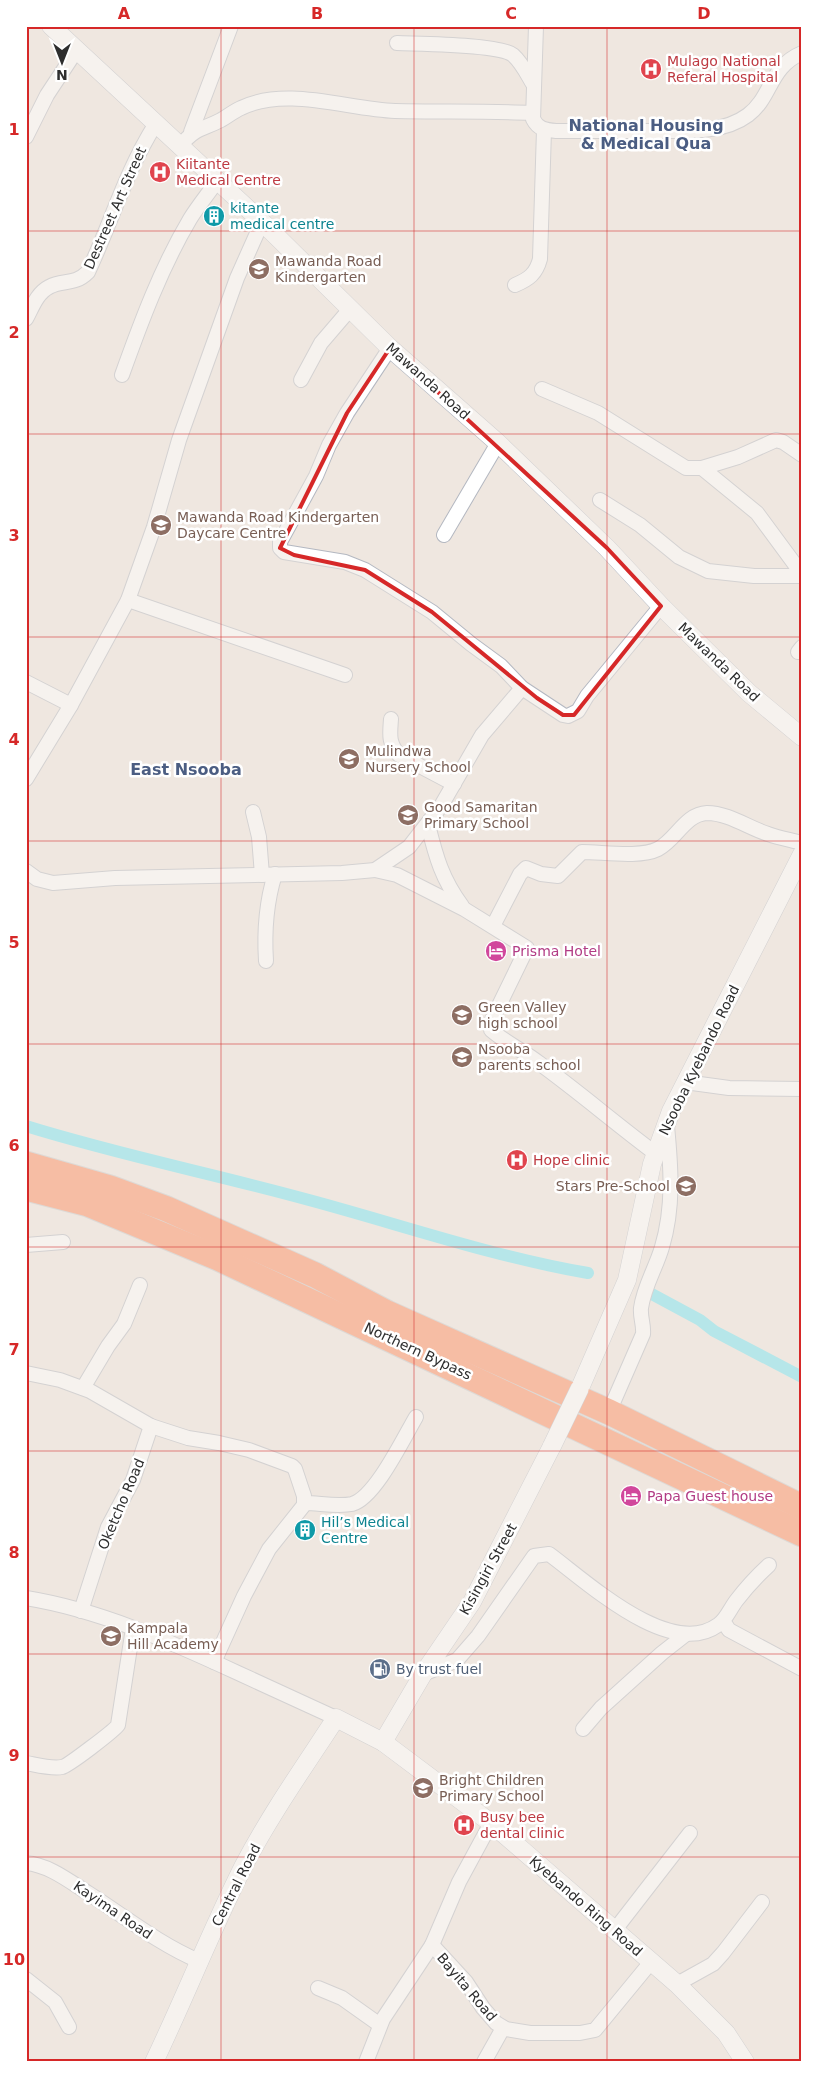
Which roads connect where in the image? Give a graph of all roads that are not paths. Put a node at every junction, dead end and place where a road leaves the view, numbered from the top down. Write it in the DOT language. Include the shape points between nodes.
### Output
graph roads {
  1 [pos="51,26"];
  2 [pos="231,26"];
  3 [pos="536,26"];
  4 [pos="397,43"];
  5 [pos="76,51"];
  6 [pos="802,53"];
  7 [pos="533,84"];
  8 [pos="532,113"];
  9 [pos="155,124"];
  10 [pos="544,130"];
  11 [pos="26,137"];
  12 [pos="186,139"];
  13 [pos="216,181"];
  14 [pos="262,222"];
  15 [pos="514,286"];
  16 [pos="351,308"];
  17 [pos="26,320"];
  18 [pos="390,348"];
  19 [pos="122,375"];
  20 [pos="301,380"];
  21 [pos="542,389"];
  22 [pos="498,443"];
  23 [pos="802,455"];
  24 [pos="696,468"];
  25 [pos="600,500"];
  26 [pos="444,535"];
  27 [pos="802,575"];
  28 [pos="128,600"];
  29 [pos="661,606"];
  30 [pos="345,675"];
  31 [pos="26,682"];
  32 [pos="522,688"];
  33 [pos="71,705"];
  34 [pos="391,719"];
  35 [pos="802,737"];
  36 [pos="26,779"];
  37 [pos="454,784"];
  38 [pos="253,812"];
  39 [pos="428,824"];
  40 [pos="802,843"];
  41 [pos="802,854"];
  42 [pos="375,870"];
  43 [pos="26,871"];
  44 [pos="268,874"];
  45 [pos="464,909"];
  46 [pos="493,926"];
  47 [pos="266,961"];
  48 [pos="685,1082"];
  49 [pos="802,1089"];
  50 [pos="666,1123"];
  51 [pos="656,1153"];
  52 [pos="26,1164"];
  53 [pos="26,1188"];
  54 [pos="63,1242"];
  55 [pos="26,1245"];
  56 [pos="140,1285"];
  57 [pos="26,1373"];
  58 [pos="83,1388"];
  59 [pos="580,1388"];
  60 [pos="609,1412"];
  61 [pos="416,1417"];
  62 [pos="151,1426"];
  63 [pos="305,1503"];
  64 [pos="802,1507"];
  65 [pos="802,1534"];
  66 [pos="769,1565"];
  67 [pos="26,1598"];
  68 [pos="81,1611"];
  69 [pos="723,1622"];
  70 [pos="133,1628"];
  71 [pos="685,1635"];
  72 [pos="214,1662"];
  73 [pos="802,1669"];
  74 [pos="423,1674"];
  75 [pos="336,1718"];
  76 [pos="583,1728"];
  77 [pos="383,1742"];
  78 [pos="26,1763"];
  79 [pos="491,1823"];
  80 [pos="690,1833"];
  81 [pos="26,1863"];
  82 [pos="762,1902"];
  83 [pos="614,1931"];
  84 [pos="432,1945"];
  85 [pos="199,1962"];
  86 [pos="651,1962"];
  87 [pos="26,1979"];
  88 [pos="677,1984"];
  89 [pos="318,1988"];
  90 [pos="380,2026"];
  91 [pos="68,2027"];
  92 [pos="503,2028"];
  93 [pos="154,2062"];
  94 [pos="366,2062"];
  95 [pos="484,2062"];
  96 [pos="745,2062"];
  1 -- 5 [label="street, Mawanda Road"];
  2 -- 12 [label="street"];
  3 -- 7 [label="street"];
  4 -- 7 [label="street" via="473,47 508,53 524,68"];
  5 -- 9 [label="street, Mawanda Road"];
  5 -- 11 [label="street" via="47,95"];
  6 -- 10 [label="street" via="784,64 748,115 727,126 699,130"];
  7 -- 8 [label="street"];
  8 -- 10 [label="street" via="535,124"];
  8 -- 12 [label="street" via="394,111 278,99 241,107"];
  9 -- 12 [label="street, Mawanda Road"];
  9 -- 17 [label="street, Destreet Art Street" via="127,176 88,272 70,283 50,286 41,293"];
  10 -- 15 [label="street" via="540,259 531,278"];
  12 -- 13 [label="street, Mawanda Road"];
  13 -- 14 [label="street, Mawanda Road"];
  13 -- 19 [label="street" via="178,241 148,306"];
  14 -- 16 [label="street, Mawanda Road"];
  14 -- 28 [label="street" via="237,278 179,440 154,527"];
  16 -- 18 [label="street, Mawanda Road"];
  16 -- 20 [label="street" via="321,343"];
  18 -- 22 [label="street, Mawanda Road"];
  18 -- 32 [label="street" via="347,412 280,542 280,548 294,555 345,562 365,570 432,612 501,666"];
  21 -- 24 [label="street" via="598,413 681,466"];
  22 -- 26 [label="street"];
  22 -- 29 [label="street, Mawanda Road" via="607,548"];
  23 -- 24 [label="street" via="776,440 746,454"];
  24 -- 27 [label="street" via="757,513"];
  25 -- 27 [label="street" via="640,525 679,557 708,571 754,576"];
  28 -- 30 [label="street"];
  28 -- 33 [label="street"];
  29 -- 32 [label="street" via="574,715 562,715"];
  29 -- 35 [label="street, Mawanda Road" via="749,693"];
  31 -- 33 [label="street"];
  32 -- 37 [label="street" via="482,735"];
  33 -- 36 [label="street"];
  34 -- 37 [label="street" via="389,739 399,755"];
  37 -- 39 [label="street"];
  38 -- 44 [label="street"];
  39 -- 42 [label="street" via="410,847"];
  39 -- 45 [label="street" via="444,879"];
  40 -- 46 [label="street" via="706,813 684,824 671,840 657,849 639,853 582,852 558,876 526,868"];
  41 -- 48 [label="street, Nsooba Kyebando Road"];
  42 -- 44 [label="street"];
  42 -- 45 [label="street" via="397,875"];
  43 -- 44 [label="street" via="37,879 53,883"];
  44 -- 47 [label="street"];
  45 -- 46 [label="street"];
  46 -- 51 [label="street" via="527,948 491,1022 492,1030"];
  48 -- 49 [label="street" via="730,1088"];
  48 -- 50 [label="street, Nsooba Kyebando Road"];
  50 -- 51 [label="street, Nsooba Kyebando Road"];
  50 -- 60 [label="street" via="672,1172 670,1209 663,1245 647,1284 641,1310 643,1334"];
  51 -- 59 [label="street, Nsooba Kyebando Road" via="627,1280"];
  52 -- 60 [label="highway, Northern Bypass" via="167,1208"];
  53 -- 65 [label="highway, Northern Bypass" via="88,1204 218,1258"];
  54 -- 55 [label="street"];
  56 -- 58 [label="street" via="124,1324"];
  57 -- 58 [label="street"];
  58 -- 62 [label="street"];
  59 -- 74 [label="street, Kisingiri Street, bridge" via="472,1602"];
  60 -- 64 [label="highway, Northern Bypass"];
  61 -- 63 [label="street" via="376,1484 361,1500 345,1504"];
  62 -- 63 [label="street" via="188,1438 248,1450 292,1466"];
  62 -- 68 [label="street, Oketcho Road" via="133,1480 108,1527"];
  63 -- 72 [label="street" via="269,1549"];
  66 -- 69 [label="street" via="744,1591"];
  67 -- 68 [label="street"];
  68 -- 70 [label="street"];
  69 -- 71 [label="street"];
  69 -- 73 [label="street" via="730,1630"];
  70 -- 72 [label="street"];
  70 -- 78 [label="street" via="115,1730 67,1766 59,1768"];
  71 -- 74 [label="street" via="659,1629 643,1621 549,1554 540,1554 528,1561 478,1636 456,1660"];
  71 -- 76 [label="street" via="601,1708"];
  72 -- 75 [label="street"];
  74 -- 77 [label="street, Kisingiri Street"];
  75 -- 77 [label="street, Kyebando Ring Road"];
  75 -- 85 [label="street, Central Road" via="267,1824"];
  77 -- 79 [label="street, Kyebando Ring Road"];
  79 -- 83 [label="street, Kyebando Ring Road"];
  79 -- 84 [label="street" via="459,1882"];
  80 -- 83 [label="street"];
  81 -- 85 [label="street, Kayima Road" via="38,1864 67,1879 174,1950"];
  82 -- 88 [label="street" via="713,1964"];
  83 -- 86 [label="street, Kyebando Ring Road"];
  84 -- 90 [label="street"];
  84 -- 92 [label="street, Bayita Road"];
  85 -- 93 [label="street, Central Road"];
  86 -- 88 [label="street, Kyebando Ring Road"];
  86 -- 92 [label="street, Bayita Road" via="595,2030 580,2034 530,2034"];
  87 -- 91 [label="street" via="55,2002"];
  88 -- 96 [label="street, Kyebando Ring Road" via="726,2034"];
  89 -- 90 [label="street" via="342,1998"];
  90 -- 94 [label="street"];
  92 -- 95 [label="street"];
}
